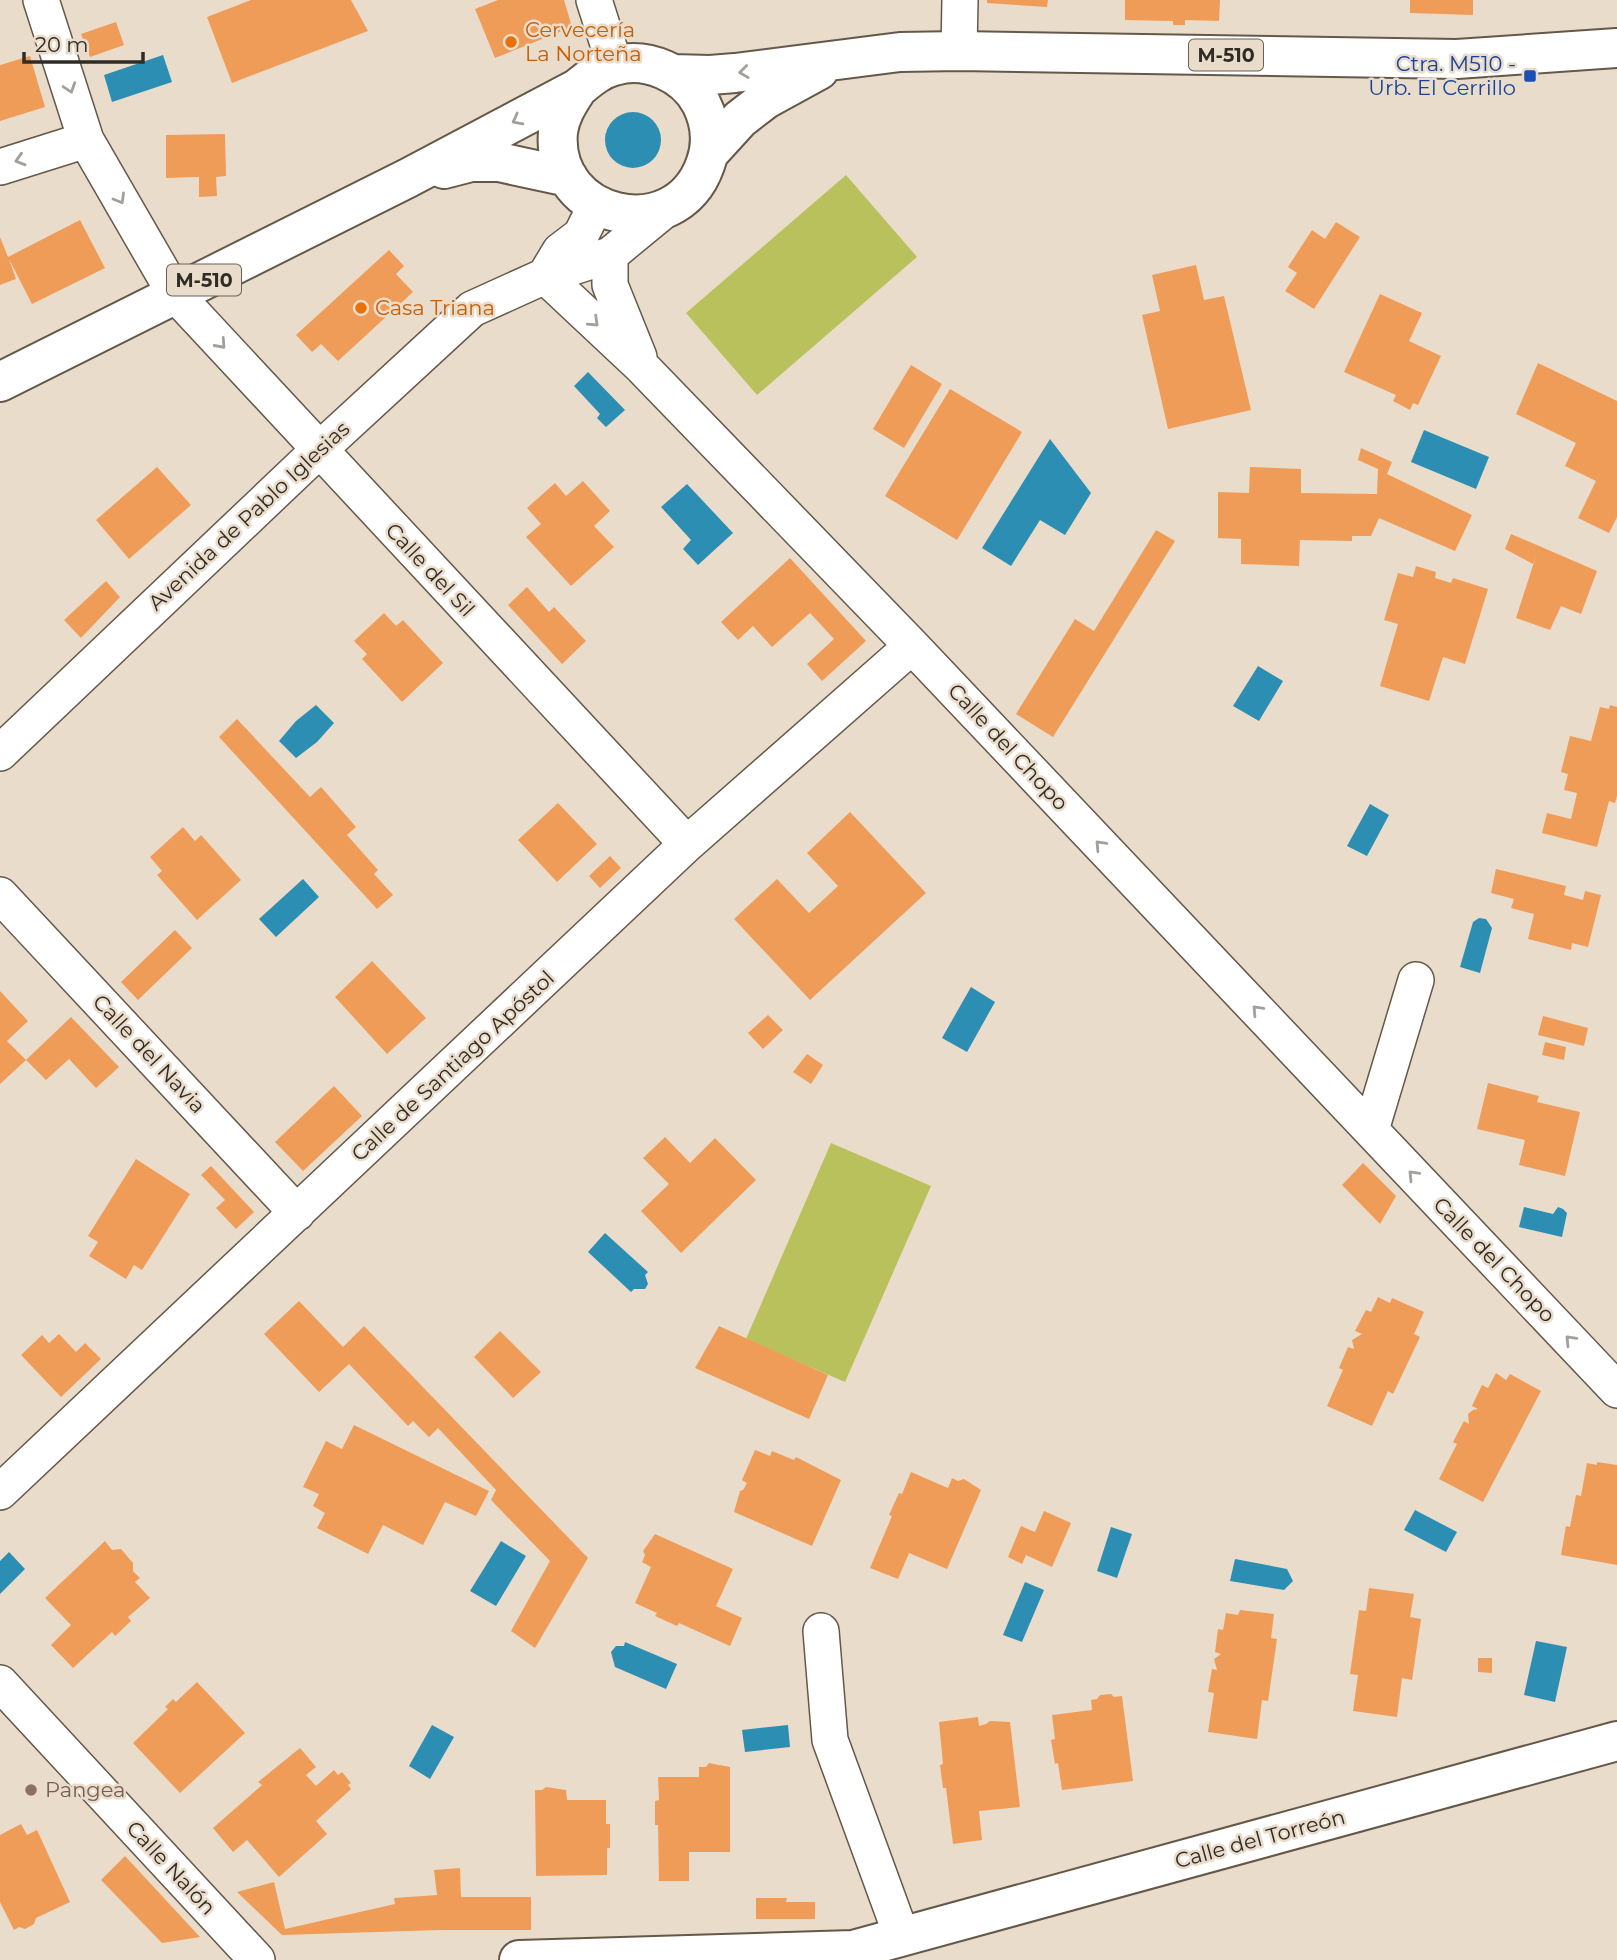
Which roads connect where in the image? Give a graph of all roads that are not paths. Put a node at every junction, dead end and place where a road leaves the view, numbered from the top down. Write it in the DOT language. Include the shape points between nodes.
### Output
graph roads {
  1 [pos="41,0"];
  2 [pos="594,0"];
  3 [pos="960,0"];
  4 [pos="1617,48"];
  5 [pos="959,51"];
  6 [pos="836,61"];
  7 [pos="615,66"];
  8 [pos="673,74"];
  9 [pos="578,88"];
  10 [pos="86,140"];
  11 [pos="709,153"];
  12 [pos="0,167"];
  13 [pos="568,177"];
  14 [pos="408,178"];
  15 [pos="596,205"];
  16 [pos="667,208"];
  17 [pos="610,255"];
  18 [pos="545,276"];
  19 [pos="175,294"];
  20 [pos="642,367"];
  21 [pos="0,382"];
  22 [pos="318,450"];
  23 [pos="912,646"];
  24 [pos="0,753"];
  25 [pos="687,844"];
  26 [pos="0,895"];
  27 [pos="1416,980"];
  28 [pos="1371,1130"];
  29 [pos="297,1213"];
  30 [pos="1617,1390"];
  31 [pos="0,1492"];
  32 [pos="821,1631"];
  33 [pos="0,1683"];
  34 [pos="1617,1741"];
  35 [pos="902,1937"];
  36 [pos="257,1960"];
  37 [pos="519,1960"];
  1 -- 10 [label="street, Calle del Sil, one-way"];
  2 -- 7 [label="street"];
  3 -- 5 [label="street"];
  4 -- 5 [label="main road, M-510" via="1457,59"];
  5 -- 6 [label="main road, M-510" via="900,52"];
  6 -- 8 [label="main road, M-510, one-way" via="736,74"];
  6 -- 11 [label="main road, M-510" via="766,99"];
  7 -- 8 [label="main road, M-510" via="634,63"];
  7 -- 9 [label="main road, M-510"];
  8 -- 11 [label="main road, M-510" via="699,99 707,116"];
  9 -- 13 [label="main road, M-510" via="565,108 558,132"];
  9 -- 14 [label="main road, M-510, one-way"];
  10 -- 12 [label="street, one-way"];
  10 -- 19 [label="street, Calle del Sil, one-way"];
  11 -- 16 [label="main road, M-510" via="701,176 687,195"];
  13 -- 14 [label="main road, M-510" via="499,162 471,162"];
  13 -- 15 [label="main road, M-510"];
  14 -- 19 [label="main road, M-510"];
  15 -- 16 [label="main road, M-510" via="619,214 643,215"];
  15 -- 18 [label="street" via="581,235 560,251"];
  16 -- 17 [label="street"];
  17 -- 18 [label="street"];
  17 -- 20 [label="street, Calle del Chopo" via="610,285"];
  18 -- 20 [label="street, Calle del Chopo, one-way"];
  18 -- 22 [label="street, Avenida de Pablo Iglesias" via="472,309"];
  19 -- 21 [label="main road, M-510"];
  19 -- 22 [label="street, Calle del Sil, one-way"];
  20 -- 23 [label="street, Calle del Chopo"];
  22 -- 24 [label="street, Avenida de Pablo Iglesias"];
  22 -- 25 [label="street, Calle del Sil"];
  23 -- 25 [label="street, Calle de Santiago Apóstol"];
  28 -- 23 [label="street, Calle del Chopo, one-way"];
  25 -- 29 [label="street, Calle de Santiago Apóstol"];
  26 -- 29 [label="street, Calle del Navia"];
  27 -- 28 [label="street"];
  30 -- 28 [label="street, Calle del Chopo, one-way"];
  29 -- 31 [label="street, Calle de Santiago Apóstol"];
  32 -- 35 [label="street" via="830,1740"];
  33 -- 36 [label="street, Calle Nalón"];
  34 -- 35 [label="main road, Calle del Torreón"];
  35 -- 37 [label="main road, Calle del Torreón" via="853,1950"];
}
